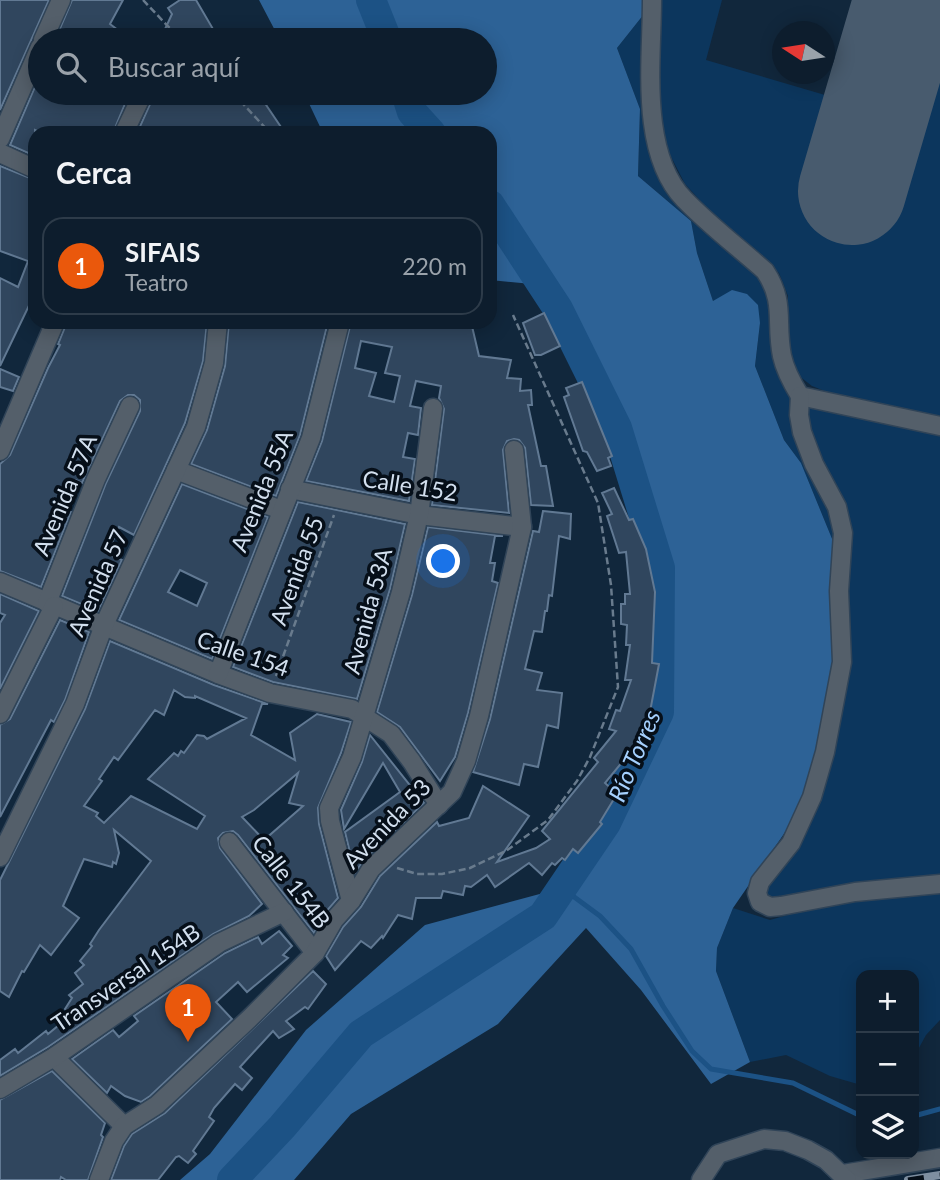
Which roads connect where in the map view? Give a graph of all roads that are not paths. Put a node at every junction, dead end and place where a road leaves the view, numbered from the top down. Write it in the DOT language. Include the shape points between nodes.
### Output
graph roads {
  1 [pos="61,0"];
  2 [pos="652,0"];
  3 [pos="48,28"];
  4 [pos="28,75"];
  5 [pos="137,105"];
  6 [pos="127,126"];
  7 [pos="0,139"];
  8 [pos="0,153"];
  9 [pos="28,166"];
  10 [pos="52,329"];
  11 [pos="217,329"];
  12 [pos="338,329"];
  13 [pos="800,396"];
  14 [pos="130,406"];
  15 [pos="433,408"];
  16 [pos="940,426"];
  17 [pos="514,450"];
  18 [pos="0,451"];
  19 [pos="176,470"];
  20 [pos="290,489"];
  21 [pos="281,510"];
  22 [pos="419,514"];
  23 [pos="522,527"];
  24 [pos="0,582"];
  25 [pos="50,605"];
  26 [pos="104,625"];
  27 [pos="218,674"];
  28 [pos="0,714"];
  29 [pos="365,715"];
  30 [pos="439,805"];
  31 [pos="229,842"];
  32 [pos="0,858"];
  33 [pos="940,884"];
  34 [pos="351,901"];
  35 [pos="284,912"];
  36 [pos="315,953"];
  37 [pos="54,1057"];
  38 [pos="0,1089"];
  39 [pos="124,1126"];
  40 [pos="940,1158"];
  41 [pos="845,1177"];
  42 [pos="99,1180"];
  43 [pos="701,1180"];
  1 -- 3 [label="street"];
  2 -- 13 [label="street" via="651,110 667,172 682,197 765,271 774,285 780,303 782,357"];
  4 -- 7 [label="street"];
  5 -- 6 [label="street"];
  8 -- 9 [label="street"];
  10 -- 18 [label="street"];
  11 -- 19 [label="street, Avenida 57" via="206,397"];
  12 -- 20 [label="street, Avenida 55A" via="311,438"];
  13 -- 16 [label="street"];
  13 -- 33 [label="street" via="802,432 837,507 843,533 839,591 842,662 812,797 791,843 760,882 757,893 760,902 781,906 855,892"];
  14 -- 25 [label="street, Avenida 57A" via="96,479"];
  15 -- 22 [label="street, Avenida 53A"];
  17 -- 23 [label="street, Avenida 53"];
  19 -- 21 [label="street"];
  19 -- 26 [label="street, Avenida 57"];
  20 -- 21 [label="street, Avenida 55A"];
  20 -- 22 [label="street, Calle 152"];
  21 -- 27 [label="street, Avenida 55A"];
  22 -- 23 [label="street, Calle 152"];
  22 -- 29 [label="street, Avenida 53A"];
  23 -- 30 [label="street, Avenida 53" via="466,761 452,792"];
  24 -- 25 [label="street, Calle 154"];
  25 -- 26 [label="street, Calle 154"];
  25 -- 28 [label="street, Avenida 57A"];
  26 -- 27 [label="street, Calle 154"];
  26 -- 32 [label="street, Avenida 57" via="75,704"];
  27 -- 29 [label="street, Calle 154" via="270,693 335,704"];
  29 -- 30 [label="street, Calle 154" via="391,734"];
  29 -- 34 [label="street, Avenida 53A" via="329,808"];
  30 -- 34 [label="street, Avenida 53" via="372,869"];
  31 -- 35 [label="street, Calle 154B"];
  34 -- 36 [label="street, Avenida 53"];
  35 -- 36 [label="street, Calle 154B"];
  35 -- 37 [label="street, Transversal 154B" via="219,943"];
  36 -- 39 [label="street, Avenida 53" via="157,1105"];
  37 -- 38 [label="street, Transversal 154B"];
  37 -- 39 [label="street"];
  39 -- 42 [label="street, Avenida 53"];
  40 -- 41 [label="street"];
  41 -- 43 [label="street" via="808,1150 785,1140 764,1139 718,1154"];
}
